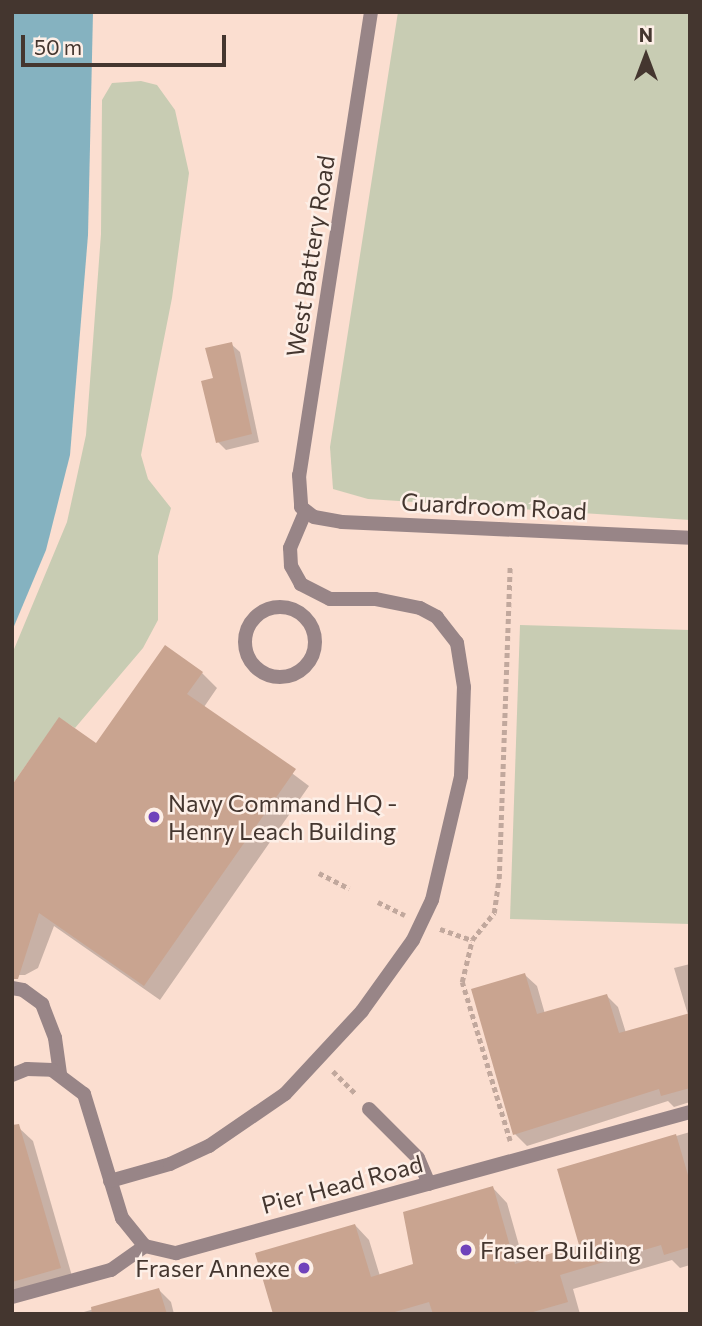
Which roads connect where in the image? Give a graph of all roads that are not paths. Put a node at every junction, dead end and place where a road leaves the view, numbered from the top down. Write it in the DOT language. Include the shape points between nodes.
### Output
graph roads {
  1 [pos="371,12"];
  2 [pos="303,509"];
  3 [pos="690,538"];
  4 [pos="310,591"];
  5 [pos="300,613"];
  6 [pos="12,988"];
  7 [pos="60,1074"];
  8 [pos="12,1075"];
  9 [pos="366,1106"];
  10 [pos="690,1112"];
  11 [pos="110,1181"];
  12 [pos="429,1184"];
  13 [pos="145,1246"];
  14 [pos="12,1297"];
  1 -- 2 [label="lane, West Battery Road" via="299,475"];
  2 -- 3 [label="lane, Guardroom Road" via="342,522"];
  2 -- 4 [label="lane" via="289,556 296,578"];
  4 -- 5 [label="lane"];
  4 -- 11 [label="lane" via="330,598 375,599 420,608 437,617 457,643 464,687 461,776 432,900 412,940 358,1016 285,1094 209,1146 170,1164"];
  5 -- 5 [label="lane" via="272,607 250,624 246,652 260,670 287,677 311,660 314,631"];
  6 -- 7 [label="lane" via="42,1004 55,1038"];
  7 -- 8 [label="lane" via="36,1068"];
  7 -- 11 [label="lane" via="78,1087 88,1102"];
  9 -- 12 [label="lane" via="418,1158"];
  10 -- 12 [label="lane, Pier Head Road"];
  11 -- 13 [label="lane" via="122,1218"];
  12 -- 13 [label="lane, Pier Head Road" via="176,1253"];
  13 -- 14 [label="lane" via="111,1270"];
}
